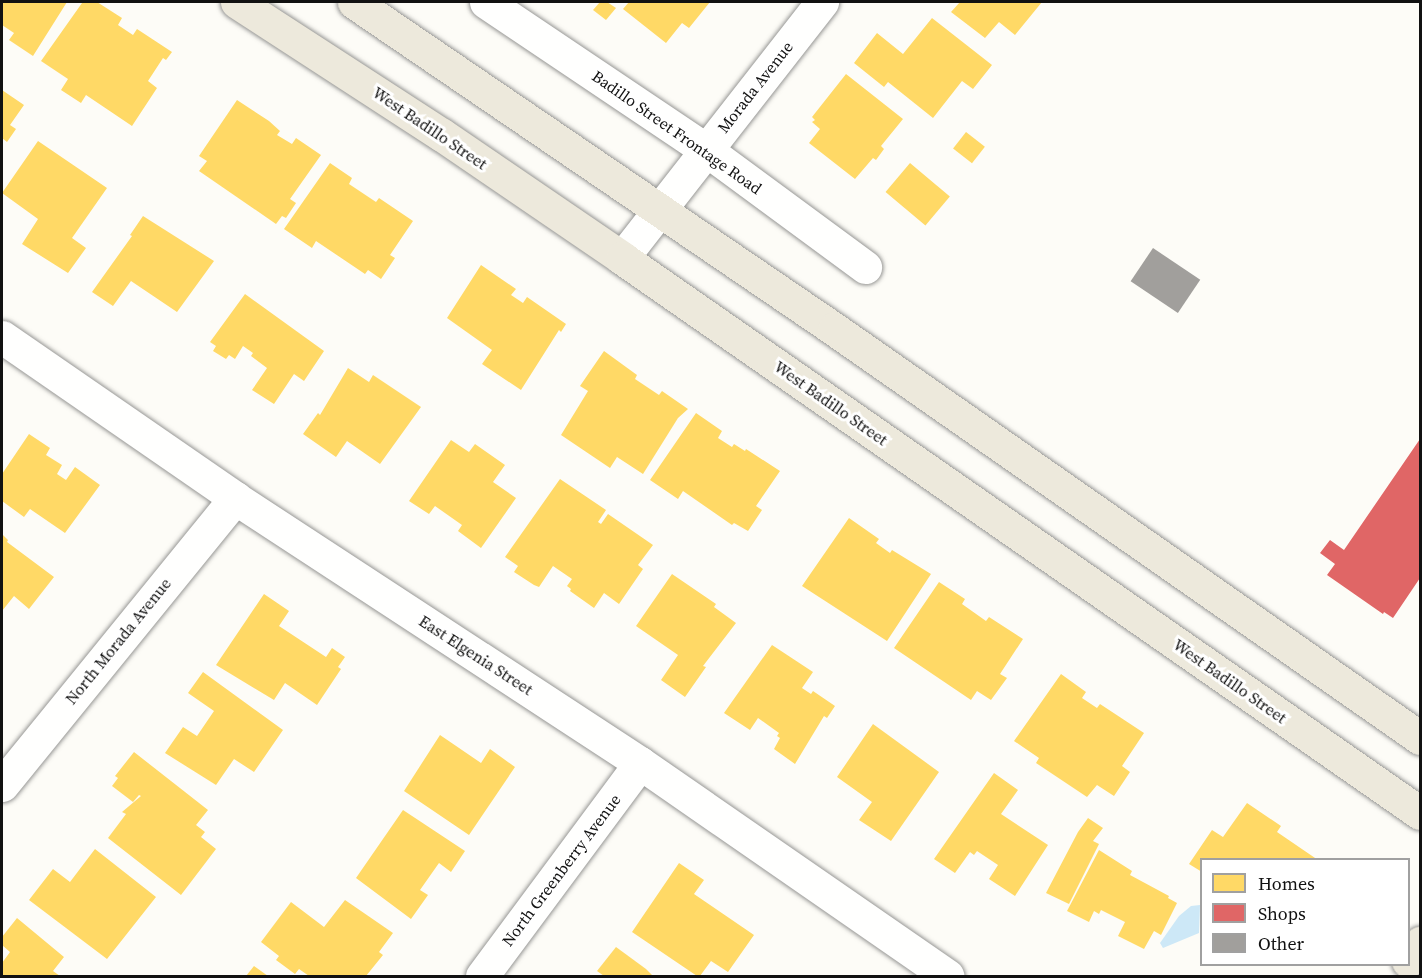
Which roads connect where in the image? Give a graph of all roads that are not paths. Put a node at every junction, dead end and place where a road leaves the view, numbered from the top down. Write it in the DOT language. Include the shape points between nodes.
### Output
graph roads {
  1 [pos="237,2"];
  2 [pos="354,2"];
  3 [pos="486,2"];
  4 [pos="822,2"];
  5 [pos="705,149"];
  6 [pos="657,211"];
  7 [pos="622,258"];
  8 [pos="865,267"];
  9 [pos="2,337"];
  10 [pos="235,498"];
  11 [pos="1420,738"];
  12 [pos="640,763"];
  13 [pos="2,785"];
  14 [pos="1420,813"];
  15 [pos="1420,943"];
  16 [pos="1410,960"];
  17 [pos="482,976"];
  18 [pos="948,976"];
  1 -- 7 [label="main road, West Badillo Street"];
  2 -- 6 [label="main road"];
  3 -- 5 [label="street, Badillo Street Frontage Road"];
  4 -- 5 [label="street, Morada Avenue"];
  5 -- 6 [label="street, Morada Avenue"];
  5 -- 8 [label="street, Badillo Street Frontage Road"];
  6 -- 7 [label="street, Morada Avenue"];
  6 -- 11 [label="main road" via="834,329"];
  7 -- 14 [label="main road, West Badillo Street"];
  9 -- 10 [label="street, East Elgenia Street"];
  10 -- 12 [label="street, East Elgenia Street"];
  10 -- 13 [label="street, North Morada Avenue"];
  12 -- 17 [label="street, North Greenberry Avenue"];
  12 -- 18 [label="street, East Elgenia Street"];
  15 -- 16 [label="main road"];
}
